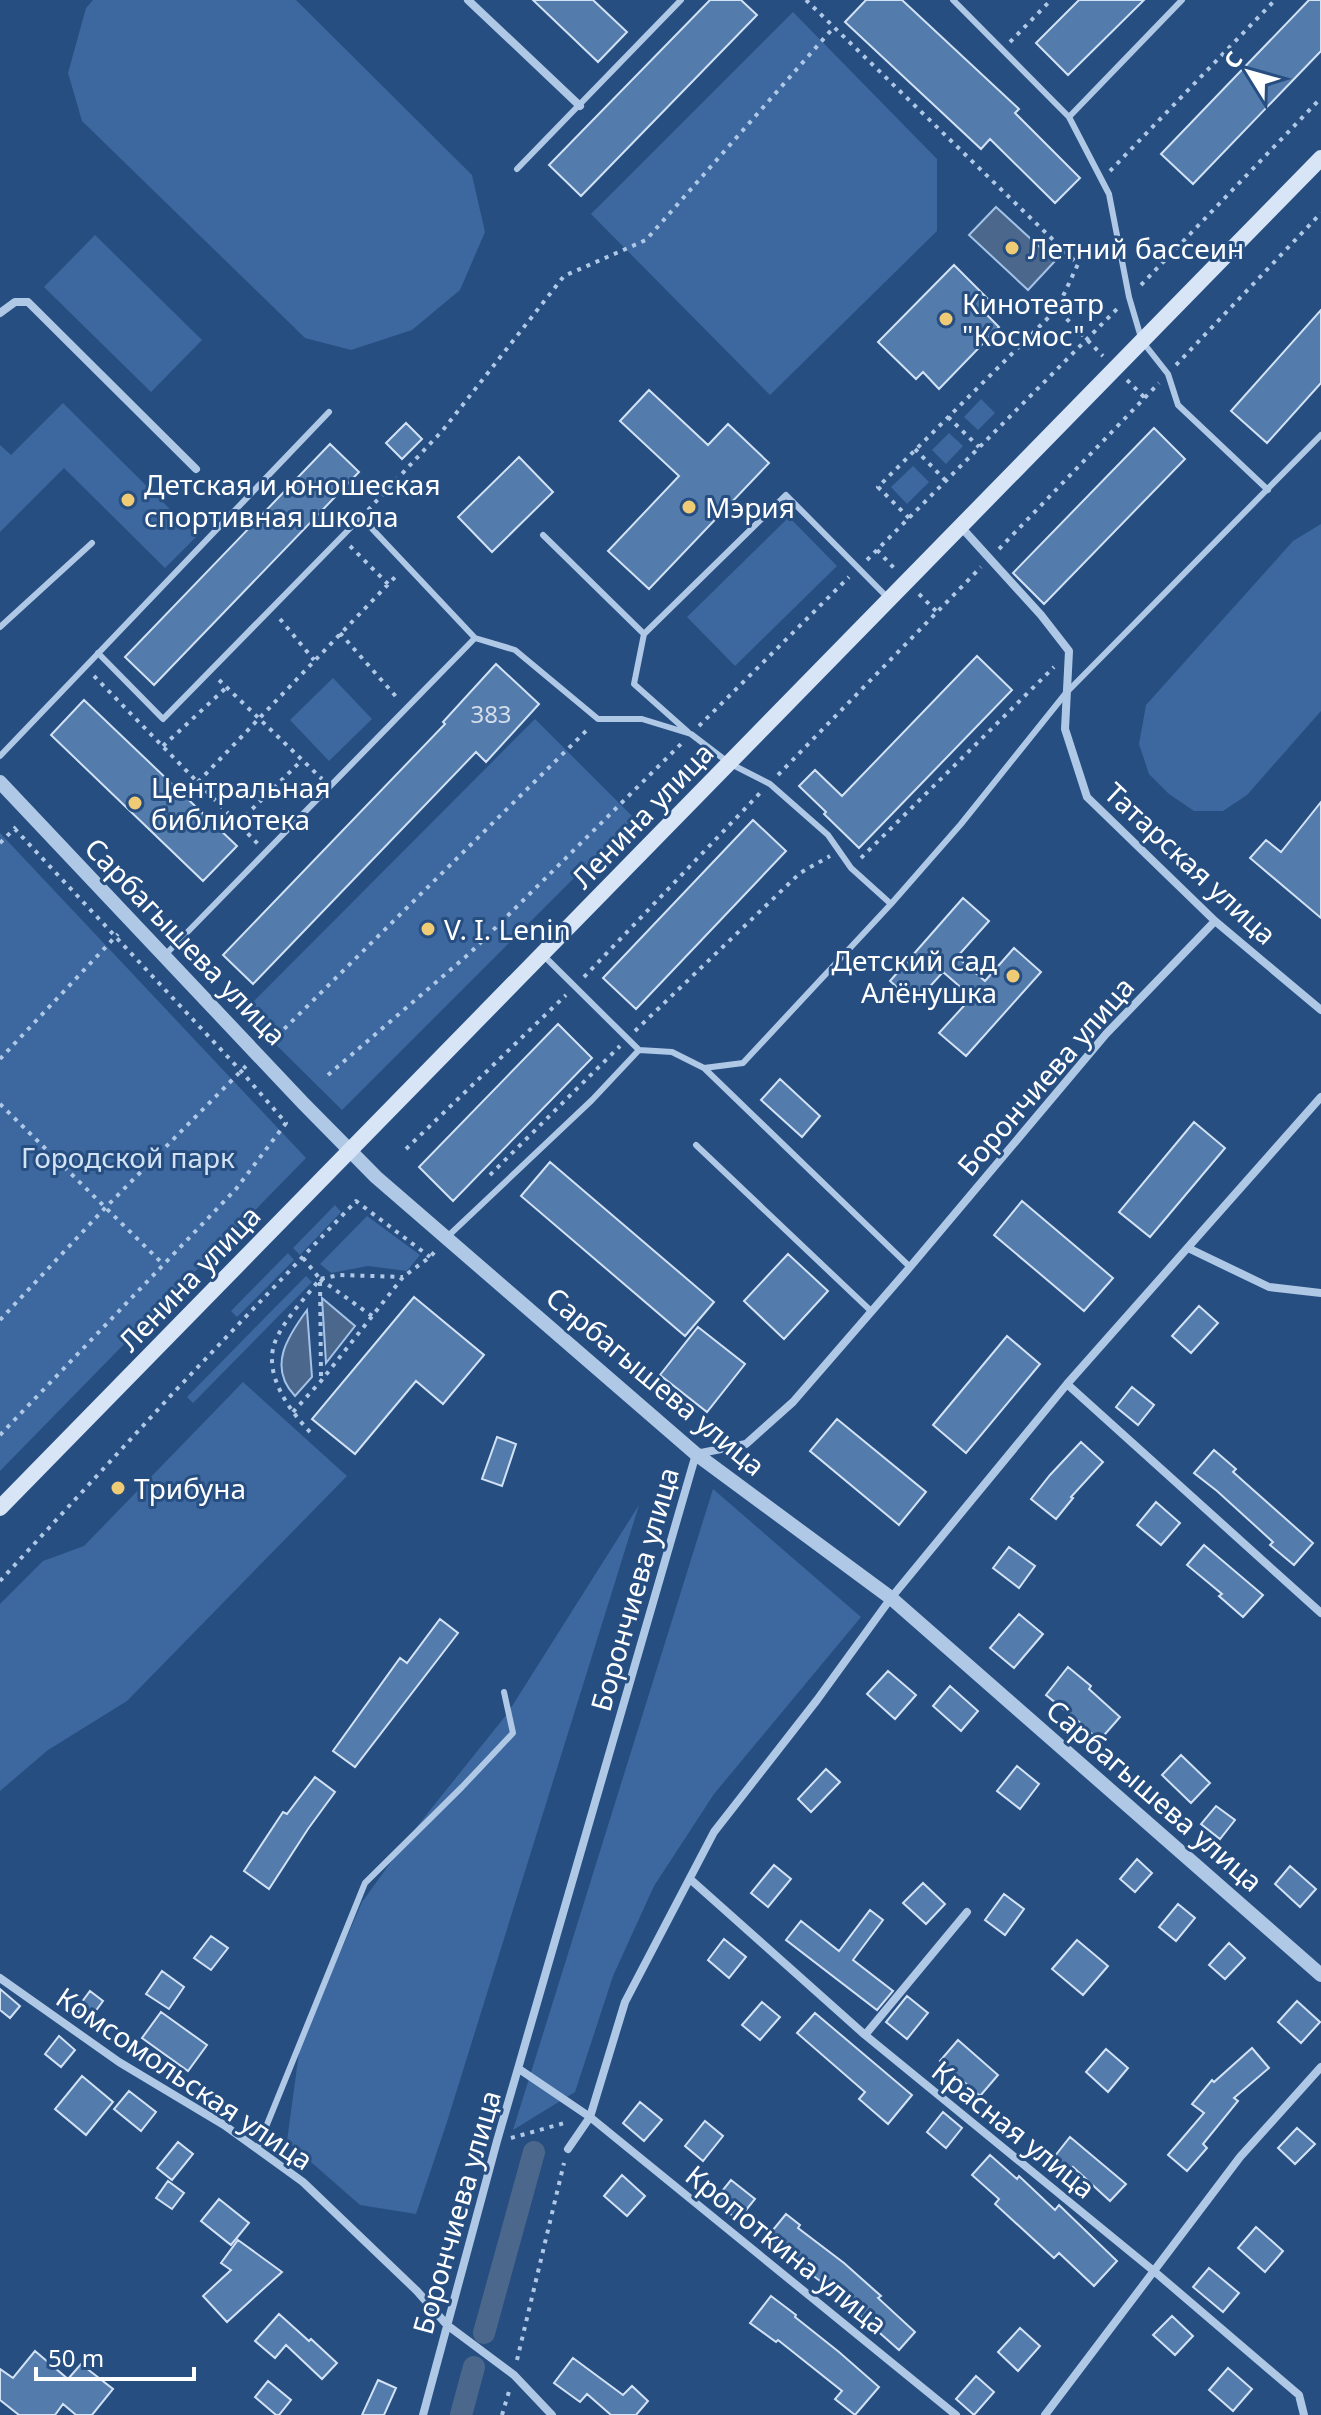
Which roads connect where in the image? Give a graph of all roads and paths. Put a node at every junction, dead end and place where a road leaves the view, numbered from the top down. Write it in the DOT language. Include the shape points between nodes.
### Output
graph roads {
  1 [pos="468,0"];
  2 [pos="681,0"];
  3 [pos="806,0"];
  4 [pos="1051,0"];
  5 [pos="1182,0"];
  6 [pos="1275,0"];
  7 [pos="957,1"];
  8 [pos="834,27"];
  9 [pos="1002,50"];
  10 [pos="1321,98"];
  11 [pos="580,106"];
  12 [pos="1069,117"];
  13 [pos="1321,158"];
  14 [pos="517,169"];
  15 [pos="1102,179"];
  16 [pos="1321,213"];
  17 [pos="1129,297"];
  18 [pos="1057,309"];
  19 [pos="0,313"];
  20 [pos="1087,339"];
  21 [pos="1142,341"];
  22 [pos="1168,374"];
  23 [pos="329,412"];
  24 [pos="948,417"];
  25 [pos="1321,435"];
  26 [pos="979,447"];
  27 [pos="915,449"];
  28 [pos="196,469"];
  29 [pos="946,481"];
  30 [pos="1268,490"];
  31 [pos="361,517"];
  32 [pos="909,518"];
  33 [pos="960,527"];
  34 [pos="543,535"];
  35 [pos="342,537"];
  36 [pos="92,543"];
  37 [pos="990,558"];
  38 [pos="406,565"];
  39 [pos="858,568"];
  40 [pos="388,584"];
  41 [pos="889,599"];
  42 [pos="272,608"];
  43 [pos="0,627"];
  44 [pos="340,633"];
  45 [pos="644,634"];
  46 [pos="475,638"];
  47 [pos="1069,651"];
  48 [pos="98,653"];
  49 [pos="314,660"];
  50 [pos="85,667"];
  51 [pos="210,672"];
  52 [pos="227,687"];
  53 [pos="1066,693"];
  54 [pos="406,708"];
  55 [pos="259,718"];
  56 [pos="598,719"];
  57 [pos="691,734"];
  58 [pos="163,746"];
  59 [pos="0,756"];
  60 [pos="302,760"];
  61 [pos="729,763"];
  62 [pos="0,782"];
  63 [pos="198,782"];
  64 [pos="770,784"];
  65 [pos="330,786"];
  66 [pos="29,814"];
  67 [pos="238,823"];
  68 [pos="14,828"];
  69 [pos="0,843"];
  70 [pos="266,852"];
  71 [pos="851,868"];
  72 [pos="891,904"];
  73 [pos="131,921"];
  74 [pos="1215,921"];
  75 [pos="116,936"];
  76 [pos="542,954"];
  77 [pos="165,955"];
  78 [pos="575,987"];
  79 [pos="1321,1010"];
  80 [pos="639,1050"];
  81 [pos="258,1055"];
  82 [pos="0,1059"];
  83 [pos="704,1068"];
  84 [pos="241,1071"];
  85 [pos="328,1075"];
  86 [pos="1321,1097"];
  87 [pos="0,1104"];
  88 [pos="696,1145"];
  89 [pos="406,1149"];
  90 [pos="350,1150"];
  91 [pos="105,1208"];
  92 [pos="446,1238"];
  93 [pos="1188,1248"];
  94 [pos="430,1257"];
  95 [pos="303,1258"];
  96 [pos="163,1264"];
  97 [pos="910,1267"];
  98 [pos="403,1277"];
  99 [pos="320,1279"];
  100 [pos="1321,1293"];
  101 [pos="871,1311"];
  102 [pos="372,1316"];
  103 [pos="0,1320"];
  104 [pos="321,1381"];
  105 [pos="1067,1384"];
  106 [pos="292,1413"];
  107 [pos="310,1432"];
  108 [pos="0,1435"];
  109 [pos="696,1454"];
  110 [pos="0,1508"];
  111 [pos="0,1581"];
  112 [pos="891,1598"];
  113 [pos="1321,1613"];
  114 [pos="504,1692"];
  115 [pos="690,1879"];
  116 [pos="967,1912"];
  117 [pos="1321,1975"];
  118 [pos="0,1978"];
  119 [pos="865,2035"];
  120 [pos="1321,2067"];
  121 [pos="519,2069"];
  122 [pos="590,2117"];
  123 [pos="497,2141"];
  124 [pos="257,2149"];
  125 [pos="568,2149"];
  126 [pos="1155,2272"];
  127 [pos="447,2325"];
  128 [pos="514,2375"];
  129 [pos="423,2415"];
  130 [pos="502,2415"];
  131 [pos="552,2415"];
  132 [pos="956,2415"];
  133 [pos="1045,2415"];
  134 [pos="1304,2415"];
  1 -- 11 [label="street"];
  2 -- 11 [label="lane"];
  3 -- 8 [label="path"];
  4 -- 9 [label="path"];
  5 -- 12 [label="lane"];
  6 -- 15 [label="path"];
  7 -- 9 [label="lane"];
  8 -- 18 [label="path" via="1078,264"];
  8 -- 31 [label="path" via="646,240 564,276 443,430"];
  9 -- 12 [label="lane"];
  10 -- 17 [label="path"];
  11 -- 14 [label="lane"];
  12 -- 15 [label="lane"];
  13 -- 21 [label="main road, Ленина улица"];
  15 -- 17 [label="lane"];
  16 -- 22 [label="path"];
  17 -- 20 [label="path"];
  17 -- 21 [label="lane"];
  18 -- 20 [label="path"];
  18 -- 24 [label="path"];
  19 -- 28 [label="street" via="15,302 28,302"];
  20 -- 26 [label="path"];
  21 -- 22 [label="lane"];
  21 -- 33 [label="main road, Ленина улица"];
  22 -- 30 [label="lane" via="1178,405"];
  22 -- 37 [label="path"];
  23 -- 48 [label="lane"];
  24 -- 26 [label="path"];
  24 -- 27 [label="path"];
  25 -- 30 [label="lane"];
  26 -- 29 [label="path"];
  27 -- 29 [label="path"];
  27 -- 32 [label="path" via="878,487"];
  29 -- 32 [label="path"];
  30 -- 53 [label="lane"];
  31 -- 35 [label="lane"];
  31 -- 38 [label="lane"];
  32 -- 39 [label="path"];
  33 -- 37 [label="street"];
  33 -- 41 [label="main road, Ленина улица"];
  34 -- 45 [label="lane"];
  35 -- 40 [label="path"];
  35 -- 42 [label="lane"];
  36 -- 43 [label="lane"];
  37 -- 47 [label="street"];
  37 -- 64 [label="path"];
  38 -- 40 [label="path"];
  38 -- 46 [label="lane"];
  39 -- 41 [label="lane"];
  39 -- 45 [label="lane" via="786,495"];
  39 -- 57 [label="path"];
  40 -- 44 [label="path"];
  41 -- 61 [label="main road, Ленина улица"];
  42 -- 49 [label="path"];
  42 -- 51 [label="lane"];
  44 -- 49 [label="path"];
  44 -- 54 [label="path"];
  45 -- 57 [label="lane" via="634,684"];
  46 -- 54 [label="lane"];
  46 -- 56 [label="lane" via="515,650"];
  47 -- 53 [label="street, Татарская улица"];
  47 -- 71 [label="path"];
  48 -- 50 [label="lane"];
  48 -- 51 [label="lane" via="163,719"];
  49 -- 55 [label="path"];
  50 -- 58 [label="path"];
  50 -- 59 [label="lane"];
  51 -- 52 [label="path"];
  52 -- 55 [label="path"];
  52 -- 58 [label="path"];
  53 -- 72 [label="lane"];
  53 -- 74 [label="street, Татарская улица" via="1065,729 1087,797"];
  54 -- 65 [label="lane"];
  55 -- 60 [label="path"];
  55 -- 63 [label="path"];
  56 -- 57 [label="lane" via="642,719"];
  56 -- 81 [label="path"];
  57 -- 61 [label="lane"];
  57 -- 85 [label="path" via="470,953"];
  58 -- 63 [label="path"];
  60 -- 65 [label="path"];
  60 -- 67 [label="path"];
  61 -- 64 [label="lane"];
  61 -- 76 [label="main road, Ленина улица"];
  62 -- 66 [label="street, Сарбагышева улица"];
  63 -- 67 [label="path"];
  64 -- 71 [label="lane" via="828,835"];
  64 -- 78 [label="path"];
  65 -- 70 [label="lane"];
  66 -- 68 [label="path"];
  66 -- 73 [label="street, Сарбагышева улица"];
  67 -- 70 [label="path"];
  68 -- 69 [label="path"];
  68 -- 75 [label="path"];
  70 -- 77 [label="lane"];
  71 -- 72 [label="lane"];
  72 -- 83 [label="lane" via="743,1063"];
  73 -- 75 [label="path"];
  73 -- 77 [label="street, Сарбагышева улица"];
  74 -- 79 [label="street, Татарская улица"];
  74 -- 97 [label="street, Борончиева улица" via="1106,1034"];
  75 -- 82 [label="path"];
  75 -- 84 [label="path"];
  76 -- 78 [label="lane"];
  76 -- 90 [label="main road, Ленина улица"];
  77 -- 81 [label="street, Сарбагышева улица"];
  78 -- 80 [label="lane"];
  78 -- 89 [label="path"];
  80 -- 83 [label="lane" via="672,1052"];
  80 -- 92 [label="lane"];
  81 -- 84 [label="path"];
  81 -- 90 [label="street, Сарбагышева улица"];
  83 -- 97 [label="lane"];
  84 -- 91 [label="path"];
  84 -- 96 [label="path" via="286,1123 236,1189"];
  86 -- 93 [label="street"];
  87 -- 91 [label="path"];
  88 -- 101 [label="lane"];
  90 -- 92 [label="street, Сарбагышева улица"];
  90 -- 110 [label="main road, Ленина улица"];
  91 -- 96 [label="path"];
  91 -- 103 [label="path"];
  92 -- 94 [label="path"];
  92 -- 109 [label="street, Сарбагышева улица"];
  93 -- 100 [label="street" via="1269,1287"];
  93 -- 105 [label="street"];
  94 -- 95 [label="path" via="356,1201"];
  94 -- 98 [label="path"];
  95 -- 99 [label="path"];
  95 -- 111 [label="path"];
  96 -- 108 [label="path"];
  97 -- 101 [label="street, Борончиева улица"];
  98 -- 99 [label="path"];
  98 -- 102 [label="path"];
  99 -- 102 [label="path"];
  99 -- 104 [label="path"];
  99 -- 106 [label="path" via="275,1342 274,1376"];
  101 -- 109 [label="street, Борончиева улица" via="793,1402 746,1444"];
  102 -- 104 [label="path"];
  104 -- 106 [label="path"];
  105 -- 112 [label="street"];
  105 -- 113 [label="street"];
  106 -- 107 [label="path"];
  109 -- 112 [label="street, Сарбагышева улица"];
  109 -- 121 [label="street, Борончиева улица"];
  112 -- 115 [label="street" via="714,1832"];
  112 -- 117 [label="street, Сарбагышева улица"];
  114 -- 124 [label="lane" via="513,1733 365,1883"];
  115 -- 119 [label="street, Красная улица"];
  115 -- 122 [label="street" via="625,2002"];
  116 -- 119 [label="street"];
  118 -- 124 [label="street, Комсомольская улица" via="119,2062"];
  119 -- 126 [label="street, Красная улица"];
  120 -- 126 [label="street" via="1240,2157"];
  121 -- 122 [label="street, Кропоткина улица"];
  121 -- 123 [label="street, Борончиева улица"];
  122 -- 123 [label="path"];
  122 -- 125 [label="street"];
  122 -- 132 [label="street, Кропоткина улица"];
  123 -- 127 [label="street, Борончиева улица"];
  124 -- 127 [label="street, Комсомольская улица" via="303,2182"];
  125 -- 128 [label="path"];
  126 -- 133 [label="street"];
  126 -- 134 [label="street, Красная улица" via="1299,2395"];
  127 -- 128 [label="street, Комсомольская улица"];
  127 -- 129 [label="street, Борончиева улица"];
  128 -- 130 [label="path"];
  128 -- 131 [label="street, Комсомольская улица"];
}
